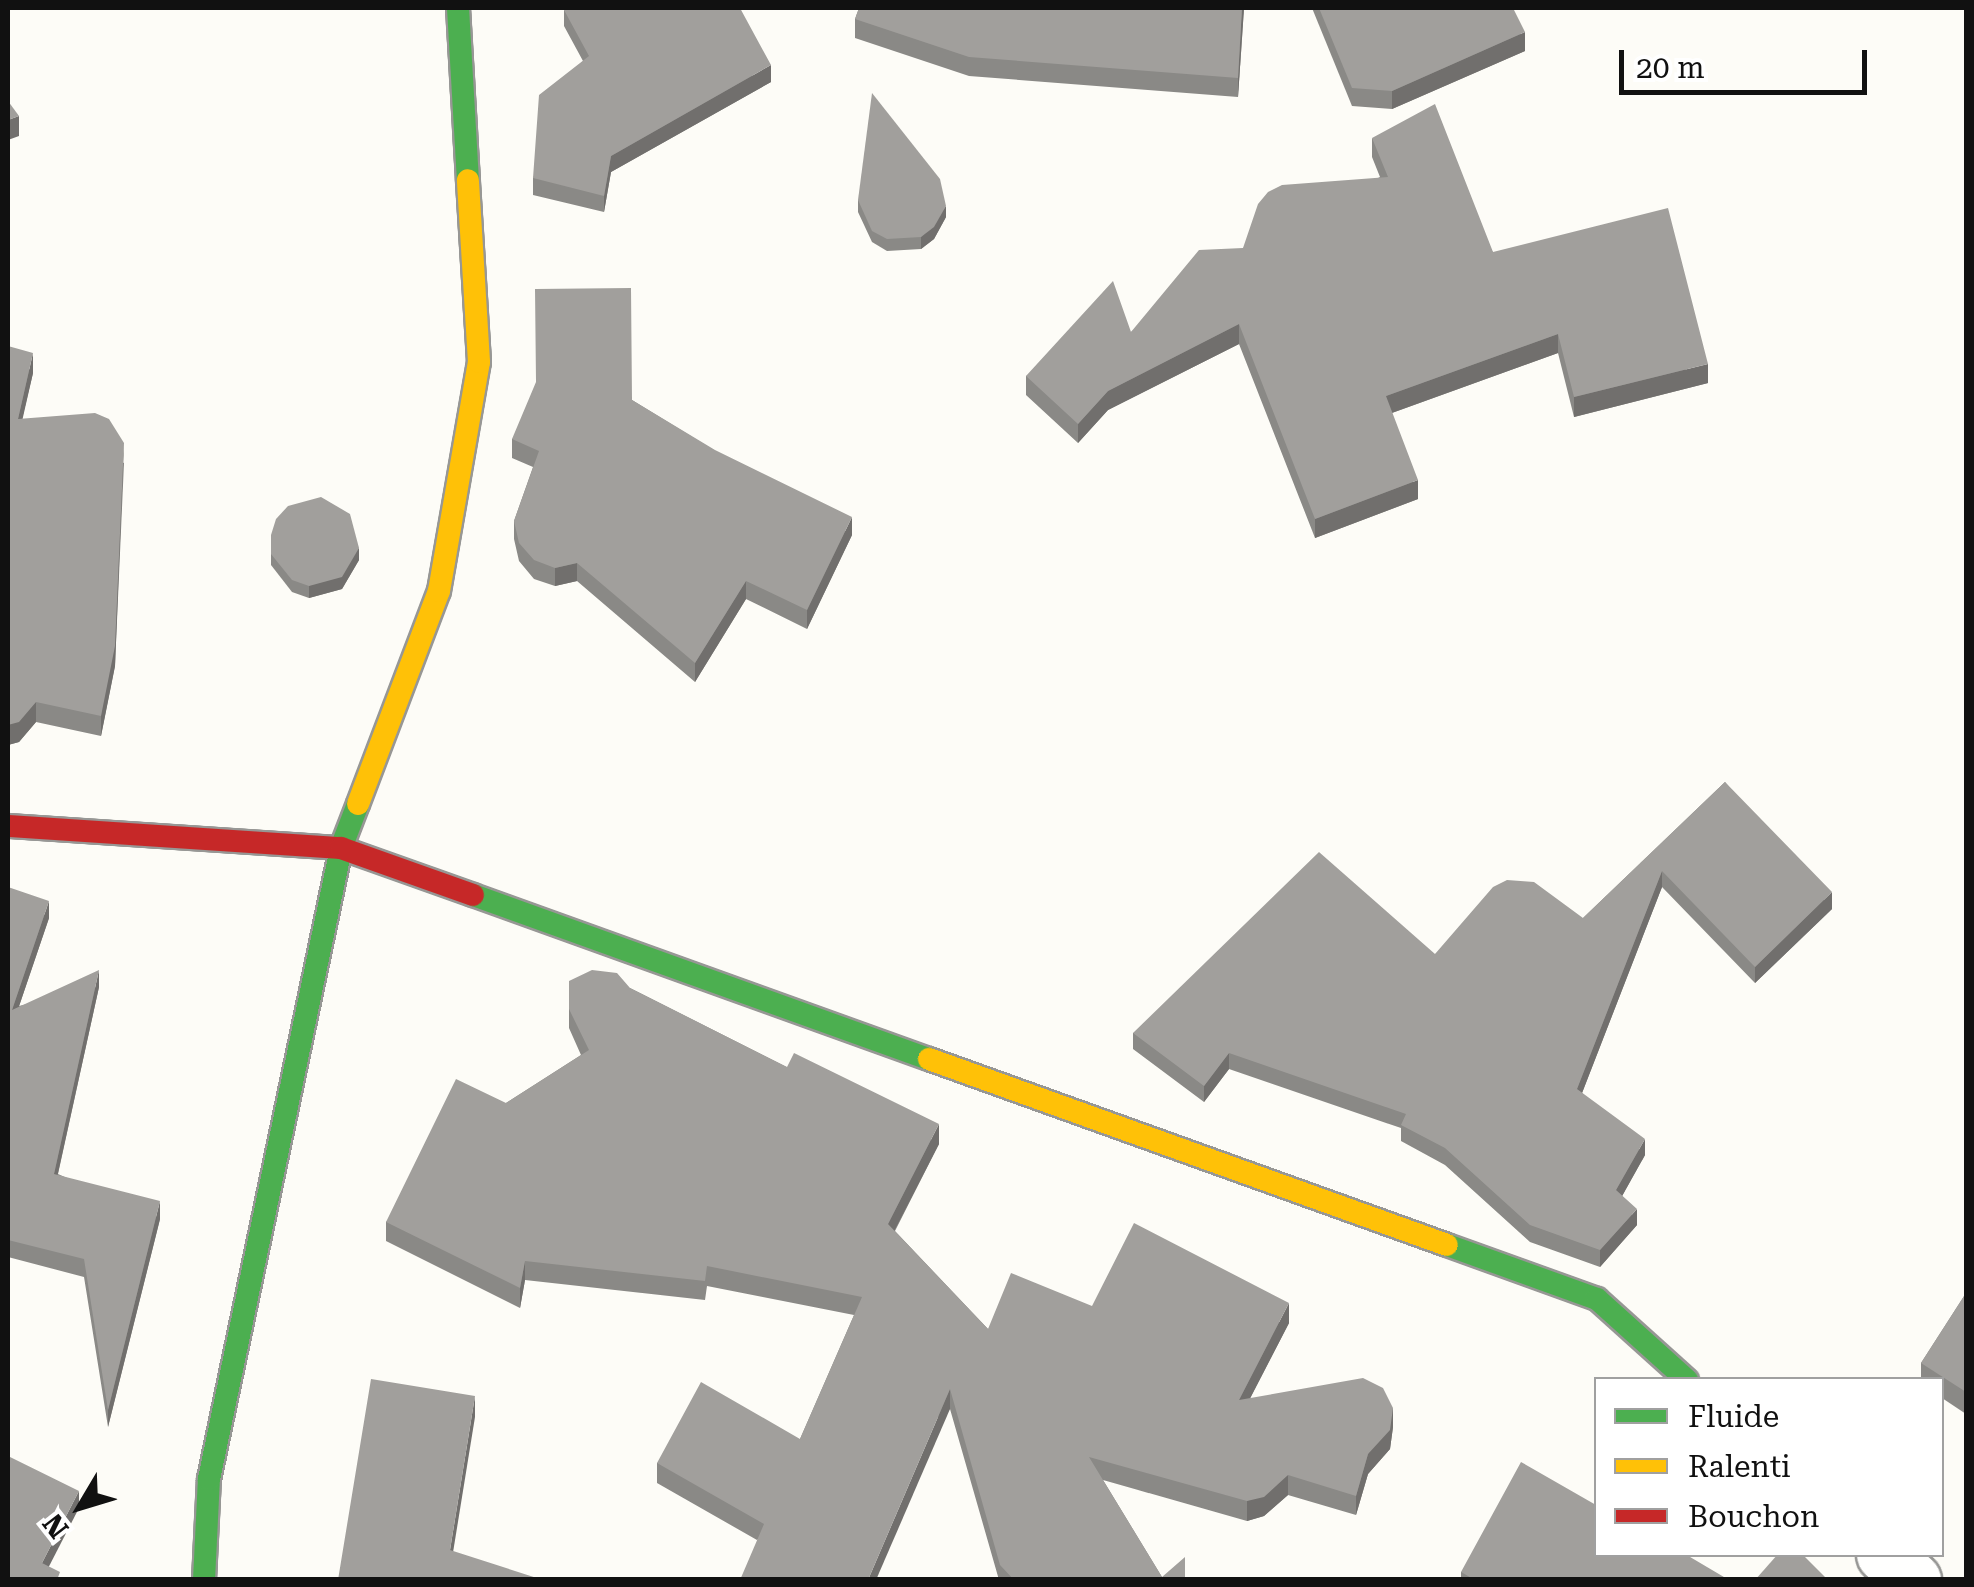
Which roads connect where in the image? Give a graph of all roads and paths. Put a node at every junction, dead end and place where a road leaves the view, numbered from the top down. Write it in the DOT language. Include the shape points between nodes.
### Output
graph roads {
  1 [pos="458,8"];
  2 [pos="8,826"];
  3 [pos="341,848"];
  4 [pos="1685,1377"];
  5 [pos="1887,1557"];
  6 [pos="204,1580"];
  7 [pos="1912,1580"];
  1 -- 3 [label="street" via="479,362 439,591"];
  2 -- 3 [label="street"];
  3 -- 4 [label="street" via="1597,1299"];
  3 -- 6 [label="street" via="208,1478"];
  5 -- 7 [label="street"];
}
